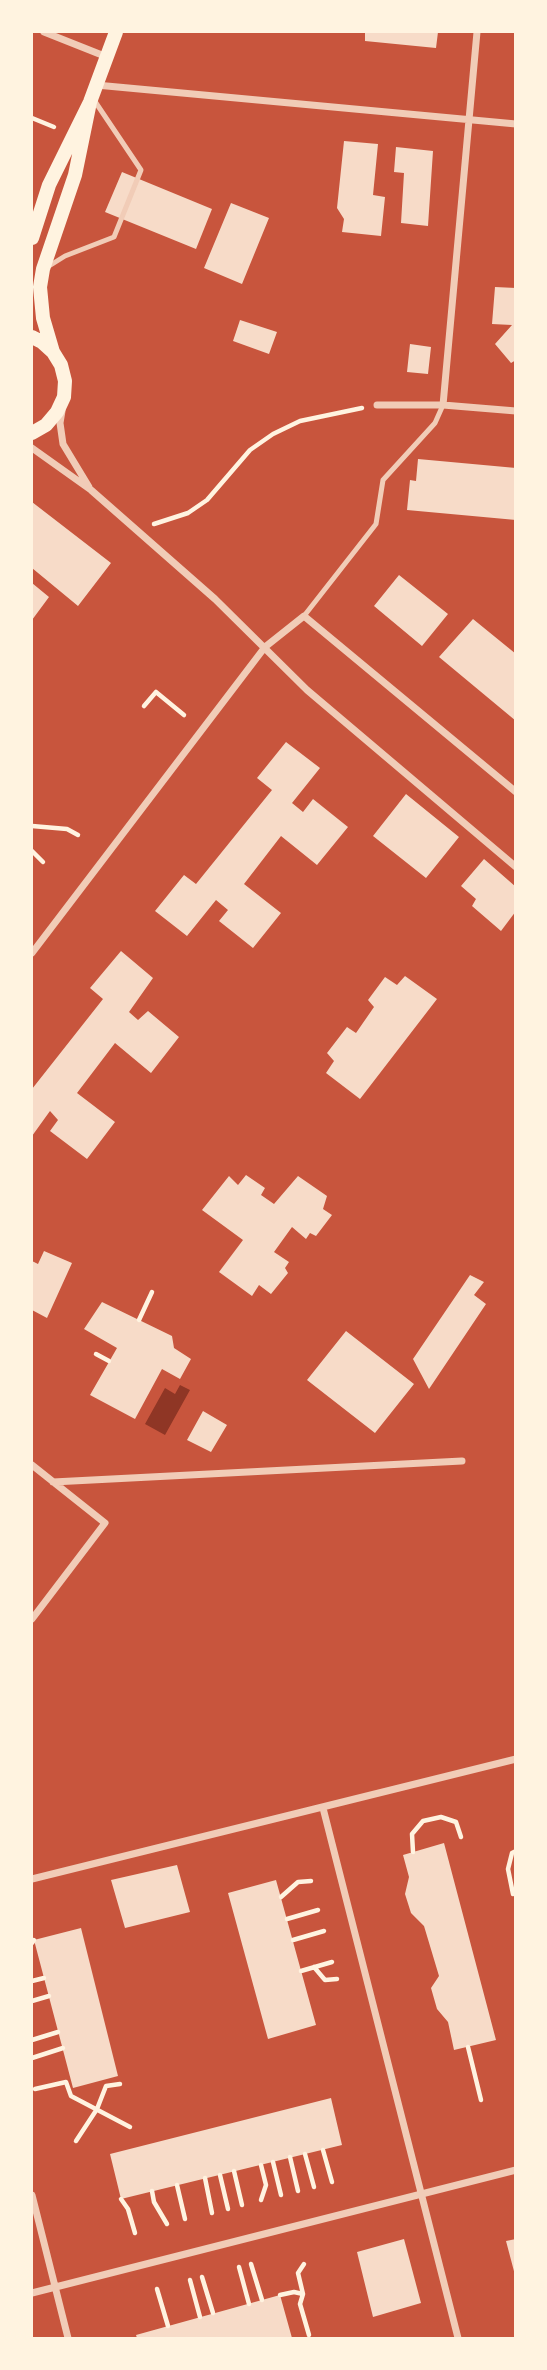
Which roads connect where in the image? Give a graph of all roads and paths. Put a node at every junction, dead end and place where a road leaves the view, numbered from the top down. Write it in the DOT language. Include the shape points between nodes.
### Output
graph roads {
  1 [pos="44,32"];
  2 [pos="116,32"];
  3 [pos="477,32"];
  4 [pos="107,57"];
  5 [pos="93,95"];
  6 [pos="32,118"];
  7 [pos="468,120"];
  8 [pos="516,124"];
  9 [pos="54,127"];
  10 [pos="32,238"];
  11 [pos="43,269"];
  12 [pos="32,337"];
  13 [pos="53,352"];
  14 [pos="64,397"];
  15 [pos="377,405"];
  16 [pos="443,405"];
  17 [pos="516,411"];
  18 [pos="32,433"];
  19 [pos="32,448"];
  20 [pos="91,490"];
  21 [pos="136,530"];
  22 [pos="304,616"];
  23 [pos="265,647"];
  24 [pos="144,706"];
  25 [pos="184,715"];
  26 [pos="516,792"];
  27 [pos="32,826"];
  28 [pos="78,835"];
  29 [pos="32,851"];
  30 [pos="43,862"];
  31 [pos="516,867"];
  32 [pos="32,953"];
  33 [pos="152,1292"];
  34 [pos="139,1320"];
  35 [pos="96,1354"];
  36 [pos="109,1361"];
  37 [pos="462,1461"];
  38 [pos="32,1465"];
  39 [pos="53,1482"];
  40 [pos="32,1619"];
  41 [pos="516,1759"];
  42 [pos="323,1808"];
  43 [pos="461,1837"];
  44 [pos="516,1851"];
  45 [pos="413,1852"];
  46 [pos="32,1879"];
  47 [pos="311,1881"];
  48 [pos="513,1894"];
  49 [pos="281,1897"];
  50 [pos="318,1910"];
  51 [pos="287,1919"];
  52 [pos="324,1931"];
  53 [pos="293,1940"];
  54 [pos="332,1962"];
  55 [pos="314,1967"];
  56 [pos="301,1970"];
  57 [pos="44,1978"];
  58 [pos="337,1979"];
  59 [pos="32,1981"];
  60 [pos="49,1996"];
  61 [pos="32,2000"];
  62 [pos="58,2032"];
  63 [pos="32,2040"];
  64 [pos="468,2047"];
  65 [pos="63,2048"];
  66 [pos="32,2058"];
  67 [pos="120,2084"];
  68 [pos="35,2089"];
  69 [pos="481,2100"];
  70 [pos="97,2109"];
  71 [pos="130,2127"];
  72 [pos="76,2141"];
  73 [pos="323,2150"];
  74 [pos="305,2154"];
  75 [pos="290,2157"];
  76 [pos="273,2162"];
  77 [pos="261,2165"];
  78 [pos="516,2170"];
  79 [pos="234,2171"];
  80 [pos="220,2175"];
  81 [pos="205,2178"];
  82 [pos="332,2182"];
  83 [pos="177,2185"];
  84 [pos="314,2187"];
  85 [pos="152,2191"];
  86 [pos="298,2191"];
  87 [pos="422,2192"];
  88 [pos="32,2195"];
  89 [pos="281,2195"];
  90 [pos="121,2199"];
  91 [pos="261,2200"];
  92 [pos="242,2205"];
  93 [pos="228,2209"];
  94 [pos="212,2213"];
  95 [pos="185,2219"];
  96 [pos="167,2224"];
  97 [pos="135,2232"];
  98 [pos="251,2264"];
  99 [pos="304,2264"];
  100 [pos="240,2267"];
  101 [pos="202,2277"];
  102 [pos="190,2280"];
  103 [pos="55,2287"];
  104 [pos="158,2288"];
  105 [pos="32,2293"];
  106 [pos="303,2294"];
  107 [pos="280,2295"];
  108 [pos="262,2300"];
  109 [pos="249,2304"];
  110 [pos="213,2313"];
  111 [pos="200,2317"];
  112 [pos="168,2326"];
  113 [pos="309,2335"];
  114 [pos="68,2339"];
  115 [pos="458,2339"];
  1 -- 4 [label="street"];
  2 -- 4 [label="main road"];
  3 -- 7 [label="street"];
  4 -- 5 [label="main road"];
  5 -- 7 [label="street"];
  5 -- 10 [label="main road" via="49,185"];
  5 -- 11 [label="main road" via="75,175"];
  5 -- 11 [label="lane" via="141,170 114,237"];
  6 -- 9 [label="path"];
  7 -- 8 [label="street"];
  7 -- 16 [label="street"];
  11 -- 13 [label="main road" via="43,318"];
  12 -- 13 [label="main road"];
  13 -- 14 [label="main road" via="65,381"];
  14 -- 18 [label="main road" via="46,425"];
  14 -- 20 [label="street" via="63,444"];
  15 -- 16 [label="street"];
  15 -- 21 [label="path" via="300,421 273,434 250,450 207,500 188,513"];
  16 -- 17 [label="street"];
  16 -- 22 [label="lane" via="435,423 383,480 376,524"];
  19 -- 20 [label="street"];
  20 -- 21 [label="street"];
  21 -- 23 [label="street"];
  22 -- 23 [label="street"];
  22 -- 26 [label="street"];
  23 -- 31 [label="street" via="307,690"];
  23 -- 32 [label="street"];
  24 -- 25 [label="path" via="156,692"];
  27 -- 28 [label="path" via="67,828"];
  29 -- 30 [label="path"];
  33 -- 34 [label="path"];
  35 -- 36 [label="path"];
  37 -- 39 [label="street"];
  38 -- 39 [label="street"];
  39 -- 40 [label="street" via="105,1523"];
  41 -- 42 [label="street"];
  42 -- 46 [label="street"];
  42 -- 87 [label="street"];
  43 -- 45 [label="path" via="456,1822 441,1817 423,1821 412,1834"];
  44 -- 48 [label="path" via="508,1869"];
  47 -- 49 [label="path" via="298,1882"];
  50 -- 51 [label="path"];
  52 -- 53 [label="path"];
  54 -- 55 [label="path"];
  55 -- 56 [label="path"];
  55 -- 58 [label="path" via="325,1980"];
  57 -- 59 [label="path"];
  60 -- 61 [label="path"];
  62 -- 63 [label="path"];
  64 -- 69 [label="path"];
  65 -- 66 [label="path"];
  67 -- 70 [label="path" via="106,2086"];
  68 -- 70 [label="path" via="66,2082 71,2096"];
  70 -- 71 [label="path"];
  70 -- 72 [label="path"];
  73 -- 82 [label="path"];
  74 -- 84 [label="path"];
  75 -- 86 [label="path"];
  76 -- 89 [label="path"];
  77 -- 91 [label="path" via="266,2185"];
  78 -- 87 [label="street"];
  79 -- 92 [label="path"];
  80 -- 93 [label="path"];
  81 -- 94 [label="path"];
  83 -- 95 [label="path"];
  85 -- 96 [label="path"];
  87 -- 103 [label="street"];
  87 -- 115 [label="street"];
  88 -- 103 [label="street"];
  90 -- 97 [label="path"];
  98 -- 108 [label="path"];
  99 -- 106 [label="path" via="299,2273"];
  100 -- 109 [label="path"];
  101 -- 110 [label="path"];
  102 -- 111 [label="path"];
  103 -- 105 [label="street"];
  103 -- 114 [label="street"];
  104 -- 112 [label="path"];
  106 -- 107 [label="path"];
  106 -- 113 [label="path" via="300,2304"];
}
